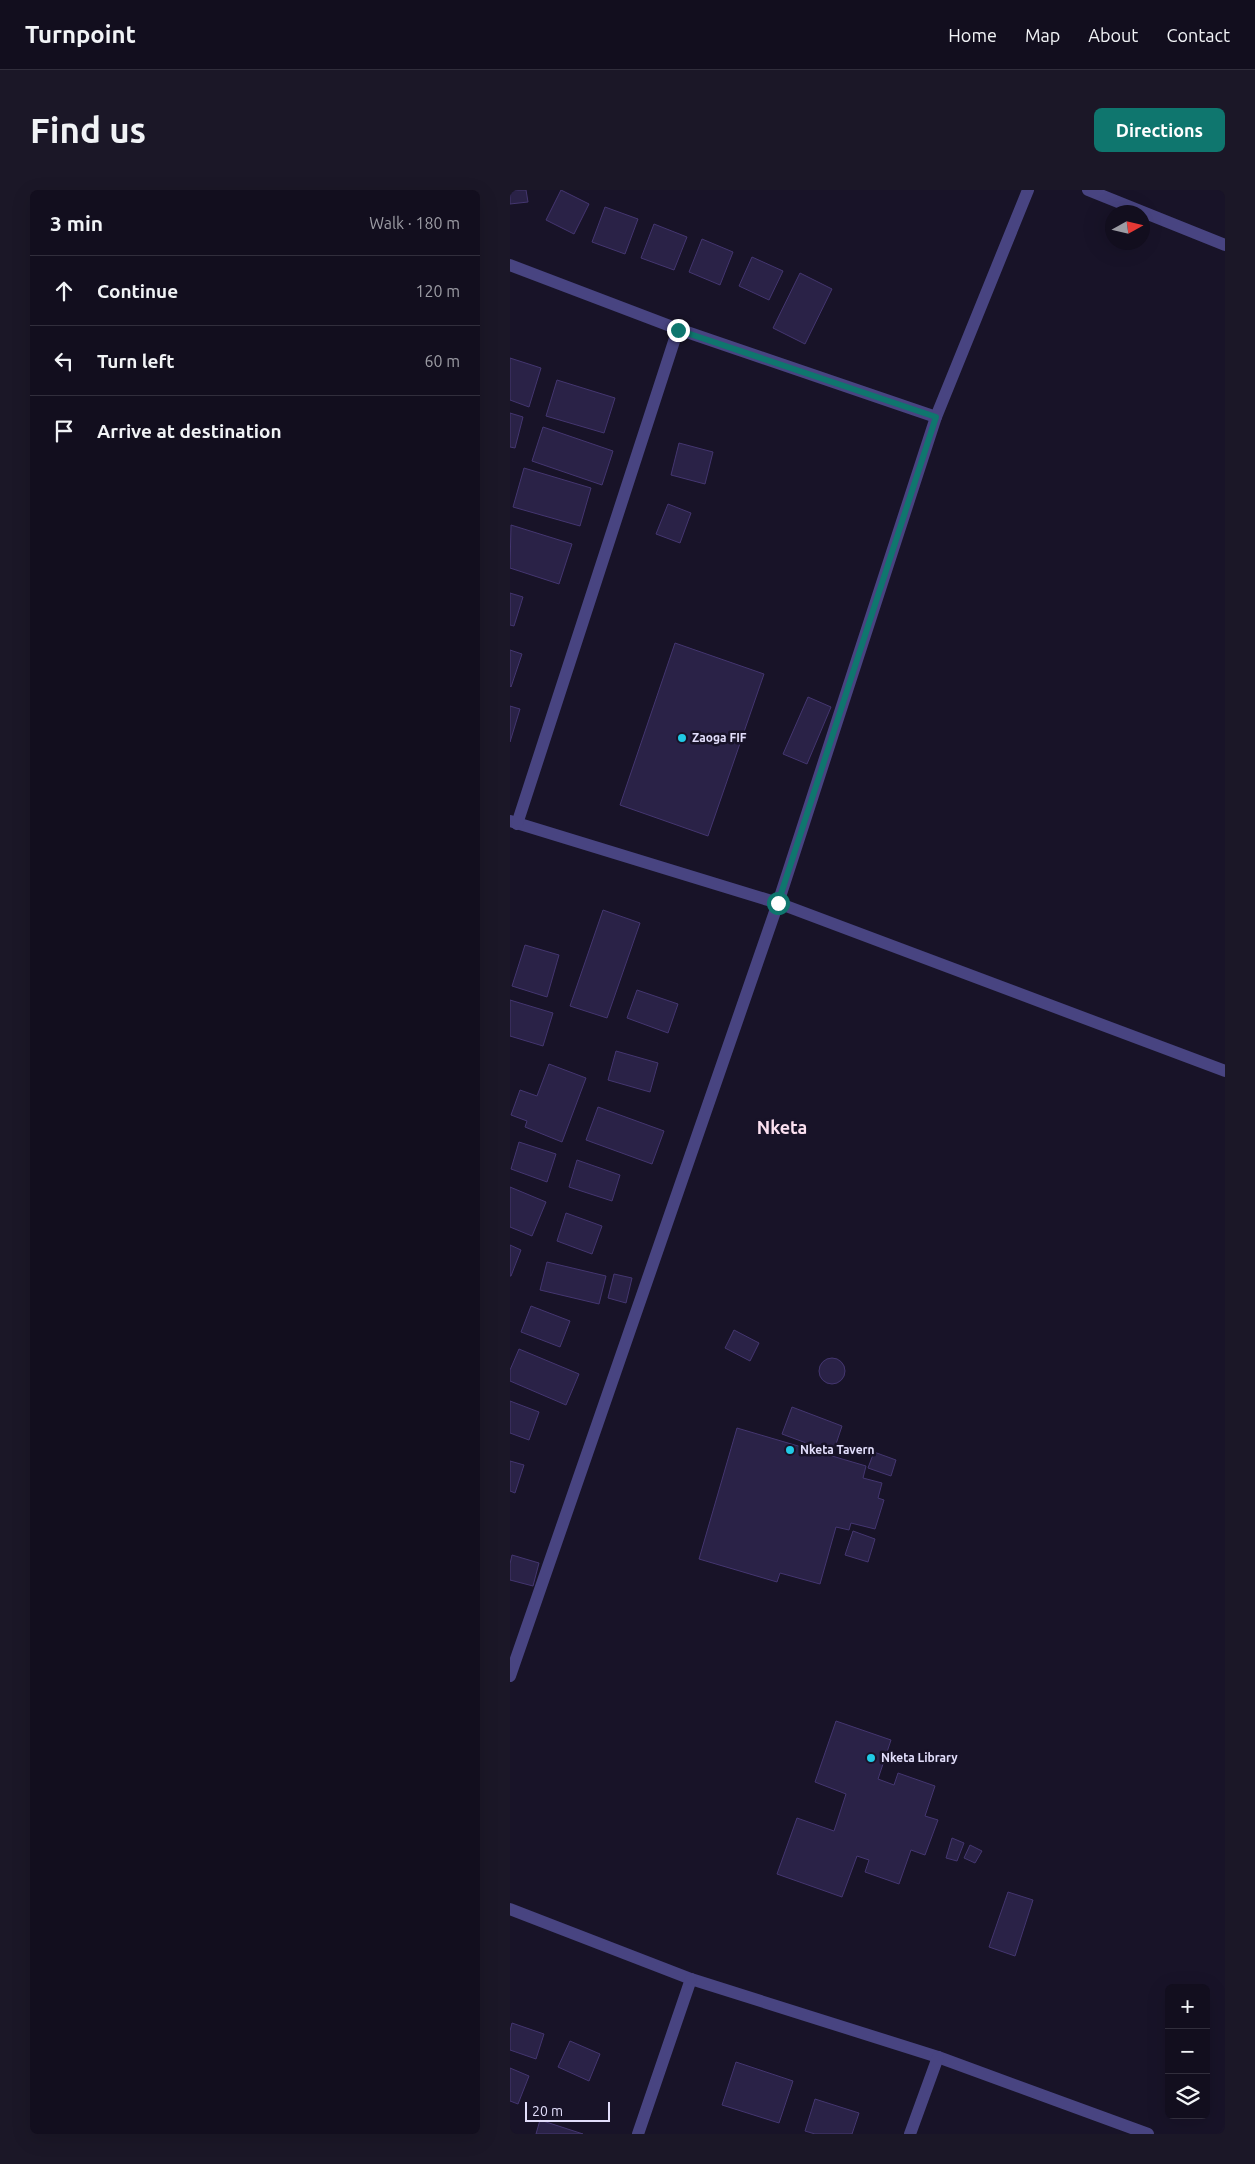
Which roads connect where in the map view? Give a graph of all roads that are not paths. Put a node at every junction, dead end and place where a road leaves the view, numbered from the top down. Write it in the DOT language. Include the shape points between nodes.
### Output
graph roads {
  1 [pos="1028,190"];
  2 [pos="1088,190"];
  3 [pos="1225,245"];
  4 [pos="510,265"];
  5 [pos="678,330"];
  6 [pos="936,417"];
  7 [pos="514,822"];
  8 [pos="778,903"];
  9 [pos="1225,1072"];
  10 [pos="510,1676"];
  11 [pos="510,1909"];
  12 [pos="691,1979"];
  13 [pos="938,2057"];
  14 [pos="638,2134"];
  15 [pos="910,2134"];
  16 [pos="1148,2134"];
  1 -- 6 [label="street"];
  2 -- 3 [label="street"];
  4 -- 5 [label="street"];
  5 -- 6 [label="street"];
  5 -- 7 [label="street"];
  6 -- 8 [label="street"];
  7 -- 8 [label="street"];
  8 -- 9 [label="street"];
  8 -- 10 [label="street"];
  11 -- 12 [label="street"];
  12 -- 13 [label="street"];
  12 -- 14 [label="street"];
  13 -- 15 [label="street"];
  13 -- 16 [label="street"];
}
